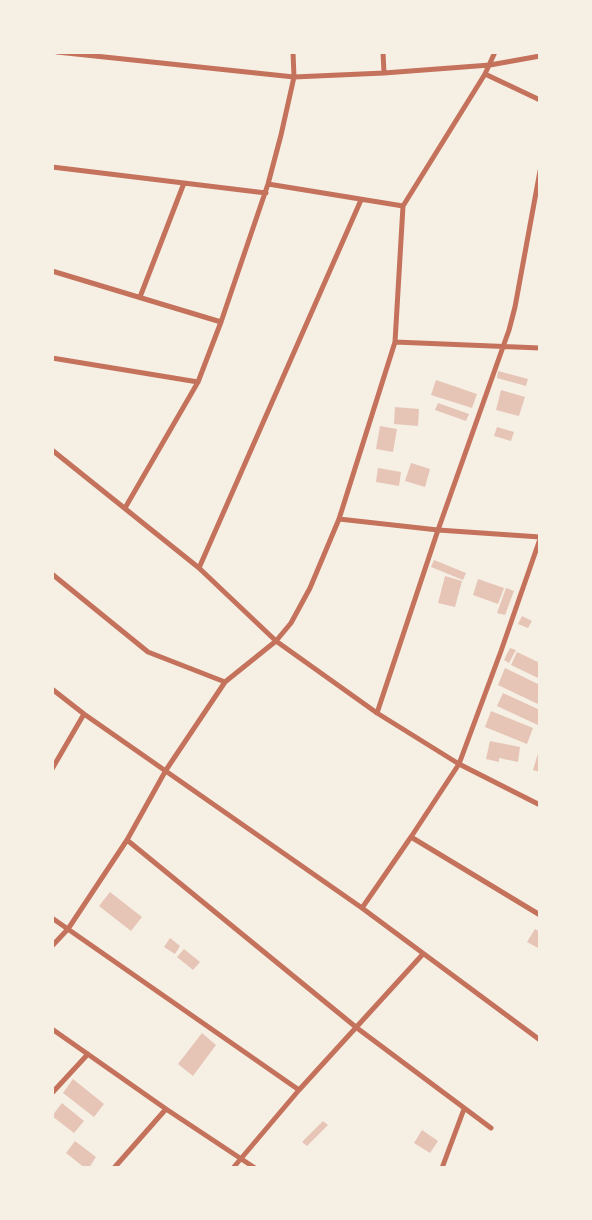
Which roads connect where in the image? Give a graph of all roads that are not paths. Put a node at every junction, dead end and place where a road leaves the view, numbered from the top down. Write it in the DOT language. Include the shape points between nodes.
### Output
graph roads {
  1 [pos="57,52"];
  2 [pos="293,52"];
  3 [pos="383,52"];
  4 [pos="495,52"];
  5 [pos="540,56"];
  6 [pos="490,65"];
  7 [pos="384,73"];
  8 [pos="485,74"];
  9 [pos="294,77"];
  10 [pos="540,100"];
  11 [pos="52,167"];
  12 [pos="540,171"];
  13 [pos="184,183"];
  14 [pos="268,184"];
  15 [pos="266,193"];
  16 [pos="361,200"];
  17 [pos="403,206"];
  18 [pos="52,270"];
  19 [pos="140,297"];
  20 [pos="221,322"];
  21 [pos="394,342"];
  22 [pos="502,347"];
  23 [pos="540,348"];
  24 [pos="52,358"];
  25 [pos="198,382"];
  26 [pos="53,450"];
  27 [pos="125,508"];
  28 [pos="339,520"];
  29 [pos="438,530"];
  30 [pos="540,538"];
  31 [pos="199,568"];
  32 [pos="52,574"];
  33 [pos="276,641"];
  34 [pos="225,682"];
  35 [pos="52,689"];
  36 [pos="377,713"];
  37 [pos="84,714"];
  38 [pos="459,764"];
  39 [pos="52,769"];
  40 [pos="166,770"];
  41 [pos="540,805"];
  42 [pos="411,837"];
  43 [pos="127,840"];
  44 [pos="362,908"];
  45 [pos="540,915"];
  46 [pos="52,918"];
  47 [pos="68,929"];
  48 [pos="52,946"];
  49 [pos="423,954"];
  50 [pos="357,1028"];
  51 [pos="52,1030"];
  52 [pos="540,1040"];
  53 [pos="88,1054"];
  54 [pos="299,1090"];
  55 [pos="52,1093"];
  56 [pos="166,1109"];
  57 [pos="464,1109"];
  58 [pos="491,1128"];
  59 [pos="241,1158"];
  60 [pos="114,1168"];
  61 [pos="233,1168"];
  62 [pos="255,1168"];
  63 [pos="442,1168"];
  1 -- 9 [label="street"];
  2 -- 9 [label="street"];
  3 -- 7 [label="street"];
  4 -- 6 [label="street"];
  5 -- 6 [label="street"];
  6 -- 7 [label="street"];
  6 -- 8 [label="street"];
  7 -- 9 [label="street"];
  8 -- 10 [label="street"];
  8 -- 17 [label="street"];
  9 -- 14 [label="street"];
  11 -- 13 [label="street"];
  12 -- 22 [label="street" via="515,307"];
  13 -- 15 [label="street"];
  13 -- 19 [label="street"];
  14 -- 15 [label="street"];
  14 -- 16 [label="street"];
  15 -- 20 [label="street"];
  16 -- 17 [label="street"];
  16 -- 31 [label="street"];
  17 -- 21 [label="street"];
  18 -- 19 [label="street"];
  19 -- 20 [label="street"];
  20 -- 25 [label="street"];
  21 -- 22 [label="street"];
  21 -- 28 [label="street"];
  22 -- 23 [label="street"];
  22 -- 29 [label="street"];
  24 -- 25 [label="street"];
  25 -- 27 [label="street"];
  26 -- 27 [label="street"];
  27 -- 31 [label="street"];
  28 -- 29 [label="street"];
  28 -- 33 [label="street" via="310,588 291,623"];
  29 -- 30 [label="street"];
  29 -- 36 [label="street"];
  30 -- 38 [label="street"];
  31 -- 33 [label="street"];
  32 -- 34 [label="street" via="148,652"];
  33 -- 34 [label="street"];
  33 -- 36 [label="street"];
  34 -- 40 [label="street"];
  35 -- 37 [label="street"];
  36 -- 38 [label="street"];
  37 -- 39 [label="street"];
  37 -- 40 [label="street"];
  38 -- 41 [label="street"];
  38 -- 42 [label="street"];
  40 -- 43 [label="street"];
  40 -- 44 [label="street"];
  42 -- 44 [label="street"];
  42 -- 45 [label="street"];
  43 -- 47 [label="street"];
  43 -- 50 [label="street"];
  44 -- 49 [label="street"];
  46 -- 47 [label="street"];
  47 -- 48 [label="street"];
  47 -- 54 [label="street"];
  49 -- 50 [label="street"];
  49 -- 52 [label="street"];
  50 -- 54 [label="street"];
  50 -- 57 [label="street"];
  51 -- 53 [label="street"];
  53 -- 55 [label="street"];
  53 -- 56 [label="street"];
  54 -- 59 [label="street"];
  56 -- 59 [label="street"];
  56 -- 60 [label="street"];
  57 -- 58 [label="street"];
  57 -- 63 [label="street"];
  59 -- 61 [label="street"];
  59 -- 62 [label="street"];
}
